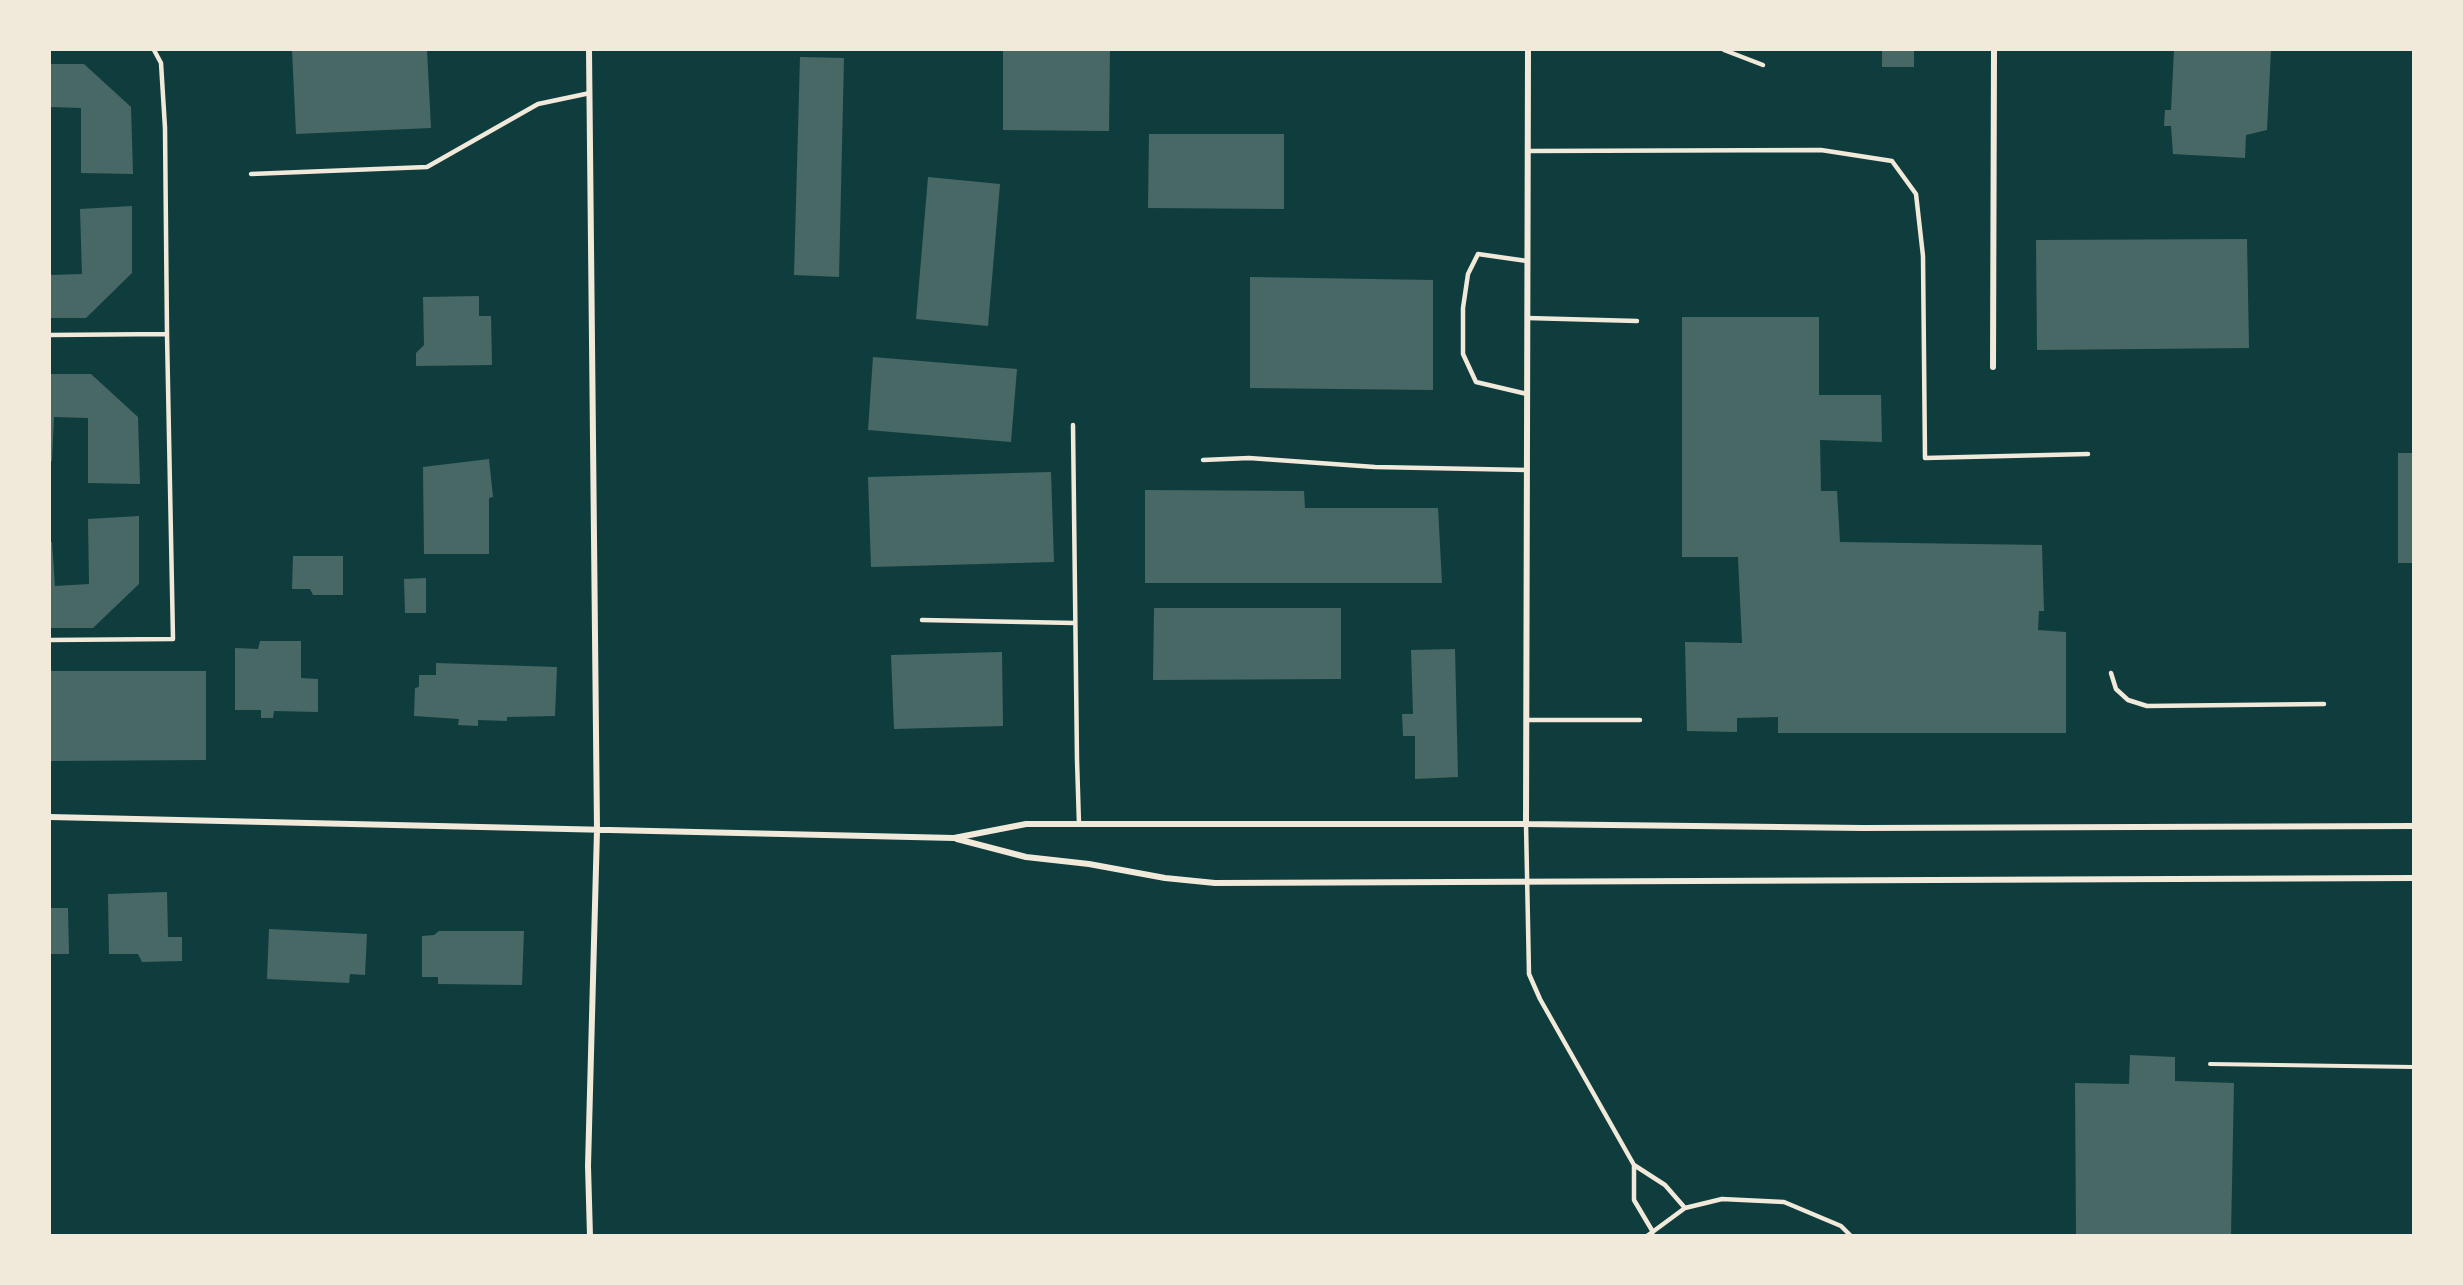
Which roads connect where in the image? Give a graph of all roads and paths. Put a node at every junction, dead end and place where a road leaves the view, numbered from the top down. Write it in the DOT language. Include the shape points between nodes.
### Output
graph roads {
  1 [pos="154,50"];
  2 [pos="590,50"];
  3 [pos="1528,50"];
  4 [pos="1724,50"];
  5 [pos="1994,50"];
  6 [pos="1763,65"];
  7 [pos="590,93"];
  8 [pos="1528,151"];
  9 [pos="251,174"];
  10 [pos="1527,261"];
  11 [pos="1527,318"];
  12 [pos="1637,321"];
  13 [pos="167,334"];
  14 [pos="50,335"];
  15 [pos="1993,367"];
  16 [pos="1527,394"];
  17 [pos="1073,425"];
  18 [pos="2088,454"];
  19 [pos="1203,460"];
  20 [pos="1527,470"];
  21 [pos="922,620"];
  22 [pos="1075,623"];
  23 [pos="50,640"];
  24 [pos="2111,674"];
  25 [pos="2324,704"];
  26 [pos="1527,720"];
  27 [pos="1640,720"];
  28 [pos="50,817"];
  29 [pos="1079,824"];
  30 [pos="1526,824"];
  31 [pos="2414,826"];
  32 [pos="597,830"];
  33 [pos="954,838"];
  34 [pos="2414,878"];
  35 [pos="1526,882"];
  36 [pos="2210,1064"];
  37 [pos="2414,1067"];
  38 [pos="1634,1165"];
  39 [pos="1685,1208"];
  40 [pos="1653,1232"];
  41 [pos="590,1236"];
  42 [pos="1647,1236"];
  43 [pos="1851,1236"];
  1 -- 13 [label="lane" via="161,63 165,128"];
  2 -- 7 [label="street"];
  3 -- 8 [label="street"];
  4 -- 6 [label="lane"];
  5 -- 15 [label="street"];
  7 -- 9 [label="lane" via="538,104 427,166"];
  7 -- 32 [label="street"];
  8 -- 10 [label="street"];
  8 -- 18 [label="lane" via="1821,150 1892,161 1916,194 1923,256 1925,458"];
  10 -- 11 [label="street"];
  10 -- 16 [label="lane" via="1478,254 1468,274 1463,308 1463,354 1476,382"];
  11 -- 12 [label="lane"];
  11 -- 16 [label="street"];
  13 -- 14 [label="lane"];
  13 -- 23 [label="lane" via="172,639"];
  16 -- 20 [label="street"];
  17 -- 22 [label="lane"];
  19 -- 20 [label="lane" via="1249,458 1376,467"];
  20 -- 26 [label="street"];
  21 -- 22 [label="lane"];
  22 -- 29 [label="lane"];
  24 -- 25 [label="lane" via="2116,689 2128,700 2147,706"];
  26 -- 27 [label="lane"];
  26 -- 30 [label="street"];
  28 -- 32 [label="street"];
  29 -- 30 [label="street"];
  29 -- 33 [label="street" via="1026,824"];
  30 -- 31 [label="street" via="1863,828"];
  30 -- 35 [label="lane"];
  32 -- 33 [label="street"];
  32 -- 41 [label="street" via="588,1166"];
  33 -- 35 [label="street" via="1026,857 1215,883"];
  34 -- 35 [label="street"];
  35 -- 38 [label="lane" via="1529,974"];
  36 -- 37 [label="path"];
  38 -- 39 [label="lane" via="1665,1185"];
  38 -- 40 [label="lane" via="1634,1200"];
  39 -- 40 [label="lane"];
  39 -- 43 [label="lane" via="1722,1199 1784,1202 1841,1226"];
  40 -- 42 [label="lane"];
}
